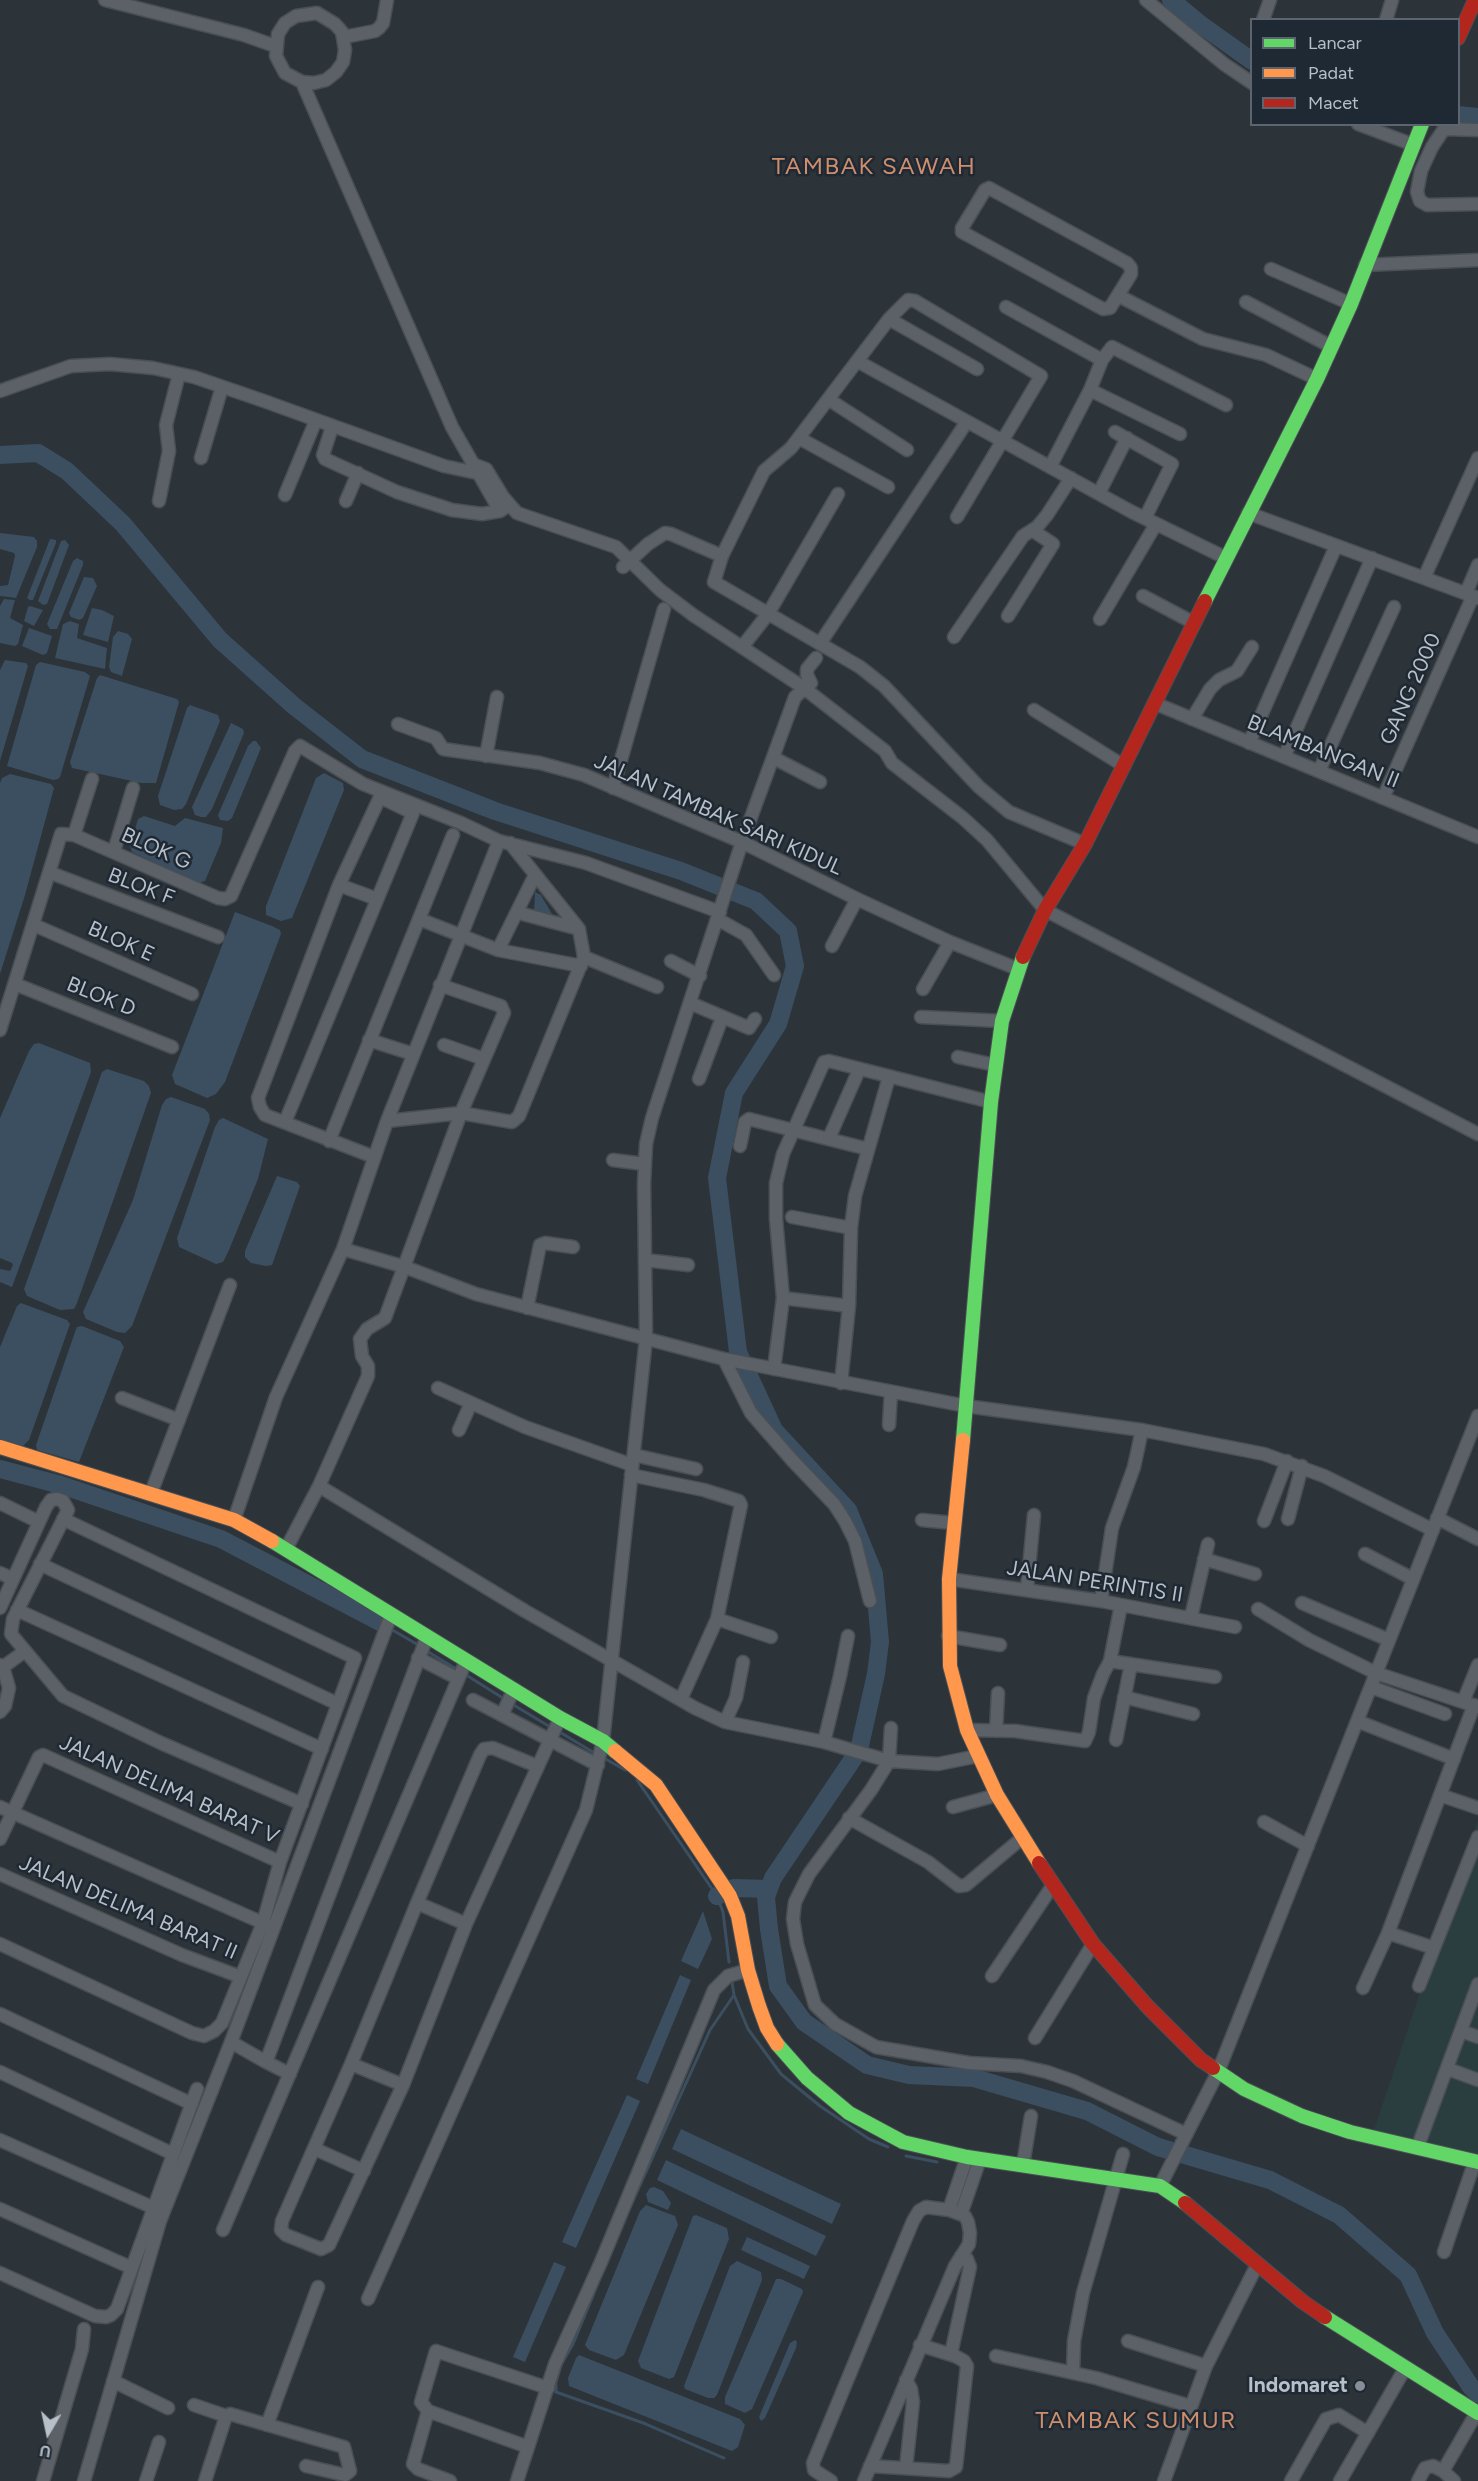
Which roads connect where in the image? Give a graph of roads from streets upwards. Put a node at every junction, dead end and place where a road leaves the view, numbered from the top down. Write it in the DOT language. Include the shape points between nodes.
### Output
graph roads {
  1 [pos="105,0"];
  2 [pos="387,0"];
  3 [pos="1146,0"];
  4 [pos="1270,0"];
  5 [pos="1392,0"];
  6 [pos="1475,0"];
  7 [pos="1264,18"];
  8 [pos="1387,18"];
  9 [pos="1460,34"];
  10 [pos="344,37"];
  11 [pos="275,46"];
  12 [pos="302,82"];
  13 [pos="1250,82"];
  14 [pos="1363,126"];
  15 [pos="1421,126"];
  16 [pos="1478,130"];
  17 [pos="1414,145"];
  18 [pos="1478,204"];
  19 [pos="1478,260"];
  20 [pos="1365,265"];
  21 [pos="1271,269"];
  22 [pos="1119,296"];
  23 [pos="1246,302"];
  24 [pos="1351,303"];
  25 [pos="1006,307"];
  26 [pos="889,319"];
  27 [pos="1332,347"];
  28 [pos="1102,360"];
  29 [pos="857,361"];
  30 [pos="977,369"];
  31 [pos="179,374"];
  32 [pos="1317,379"];
  33 [pos="222,387"];
  34 [pos="1090,390"];
  35 [pos="0,391"];
  36 [pos="828,399"];
  37 [pos="1226,405"];
  38 [pos="316,420"];
  39 [pos="966,423"];
  40 [pos="332,427"];
  41 [pos="1180,434"];
  42 [pos="799,438"];
  43 [pos="1003,442"];
  44 [pos="907,450"];
  45 [pos="201,458"];
  46 [pos="1478,458"];
  47 [pos="1050,467"];
  48 [pos="480,469"];
  49 [pos="358,473"];
  50 [pos="1071,478"];
  51 [pos="888,487"];
  52 [pos="1099,493"];
  53 [pos="838,494"];
  54 [pos="285,495"];
  55 [pos="159,501"];
  56 [pos="346,501"];
  57 [pos="505,508"];
  58 [pos="1256,516"];
  59 [pos="957,517"];
  60 [pos="1151,521"];
  61 [pos="1032,530"];
  62 [pos="1336,546"];
  63 [pos="722,556"];
  64 [pos="1226,558"];
  65 [pos="1372,558"];
  66 [pos="627,563"];
  67 [pos="1478,566"];
  68 [pos="1424,578"];
  69 [pos="1472,595"];
  70 [pos="1143,596"];
  71 [pos="1394,607"];
  72 [pos="664,609"];
  73 [pos="768,614"];
  74 [pos="1008,616"];
  75 [pos="1100,619"];
  76 [pos="1194,623"];
  77 [pos="954,637"];
  78 [pos="821,642"];
  79 [pos="742,647"];
  80 [pos="1252,647"];
  81 [pos="816,657"];
  82 [pos="804,688"];
  83 [pos="497,697"];
  84 [pos="1162,707"];
  85 [pos="1034,710"];
  86 [pos="1192,719"];
  87 [pos="398,724"];
  88 [pos="1249,743"];
  89 [pos="486,756"];
  90 [pos="1284,757"];
  91 [pos="774,758"];
  92 [pos="1124,766"];
  93 [pos="1319,771"];
  94 [pos="92,779"];
  95 [pos="820,782"];
  96 [pos="133,788"];
  97 [pos="613,788"];
  98 [pos="1383,798"];
  99 [pos="69,834"];
  100 [pos="453,835"];
  101 [pos="1478,837"];
  102 [pos="504,842"];
  103 [pos="742,842"];
  104 [pos="1085,844"];
  105 [pos="114,851"];
  106 [pos="51,873"];
  107 [pos="536,875"];
  108 [pos="339,885"];
  109 [pos="377,898"];
  110 [pos="856,899"];
  111 [pos="1045,910"];
  112 [pos="721,912"];
  113 [pos="519,913"];
  114 [pos="419,919"];
  115 [pos="34,925"];
  116 [pos="579,929"];
  117 [pos="460,936"];
  118 [pos="218,937"];
  119 [pos="950,942"];
  120 [pos="832,946"];
  121 [pos="498,950"];
  122 [pos="582,961"];
  123 [pos="671,961"];
  124 [pos="1018,969"];
  125 [pos="774,975"];
  126 [pos="700,976"];
  127 [pos="15,984"];
  128 [pos="440,985"];
  129 [pos="657,987"];
  130 [pos="923,989"];
  131 [pos="192,994"];
  132 [pos="690,1003"];
  133 [pos="921,1017"];
  134 [pos="722,1018"];
  135 [pos="755,1019"];
  136 [pos="1002,1021"];
  137 [pos="0,1030"];
  138 [pos="369,1040"];
  139 [pos="444,1045"];
  140 [pos="172,1047"];
  141 [pos="413,1054"];
  142 [pos="958,1057"];
  143 [pos="484,1059"];
  144 [pos="995,1065"];
  145 [pos="859,1070"];
  146 [pos="890,1077"];
  147 [pos="699,1078"];
  148 [pos="991,1102"];
  149 [pos="461,1113"];
  150 [pos="387,1121"];
  151 [pos="285,1122"];
  152 [pos="792,1131"];
  153 [pos="1478,1134"];
  154 [pos="829,1138"];
  155 [pos="329,1141"];
  156 [pos="740,1146"];
  157 [pos="868,1149"];
  158 [pos="374,1157"];
  159 [pos="614,1160"];
  160 [pos="644,1164"];
  161 [pos="792,1217"];
  162 [pos="851,1228"];
  163 [pos="573,1246"];
  164 [pos="343,1249"];
  165 [pos="645,1260"];
  166 [pos="688,1265"];
  167 [pos="405,1267"];
  168 [pos="230,1285"];
  169 [pos="783,1298"];
  170 [pos="849,1306"];
  171 [pos="527,1308"];
  172 [pos="646,1338"];
  173 [pos="729,1360"];
  174 [pos="772,1369"];
  175 [pos="841,1383"];
  176 [pos="438,1388"];
  177 [pos="891,1392"];
  178 [pos="122,1398"];
  179 [pos="471,1403"];
  180 [pos="966,1406"];
  181 [pos="1478,1416"];
  182 [pos="179,1420"];
  183 [pos="889,1425"];
  184 [pos="459,1430"];
  185 [pos="1142,1430"];
  186 [pos="0,1447"];
  187 [pos="1287,1461"];
  188 [pos="632,1465"];
  189 [pos="1302,1466"];
  190 [pos="696,1469"];
  191 [pos="319,1485"];
  192 [pos="151,1493"];
  193 [pos="0,1503"];
  194 [pos="1034,1515"];
  195 [pos="63,1519"];
  196 [pos="1288,1519"];
  197 [pos="234,1520"];
  198 [pos="922,1520"];
  199 [pos="1264,1521"];
  200 [pos="39,1522"];
  201 [pos="953,1523"];
  202 [pos="1435,1524"];
  203 [pos="1478,1539"];
  204 [pos="1208,1544"];
  205 [pos="286,1549"];
  206 [pos="1365,1554"];
  207 [pos="1204,1559"];
  208 [pos="40,1564"];
  209 [pos="0,1573"];
  210 [pos="1255,1574"];
  211 [pos="13,1579"];
  212 [pos="949,1579"];
  213 [pos="1413,1580"];
  214 [pos="1027,1589"];
  215 [pos="870,1601"];
  216 [pos="1101,1601"];
  217 [pos="1302,1603"];
  218 [pos="1121,1605"];
  219 [pos="0,1608"];
  220 [pos="1258,1609"];
  221 [pos="17,1610"];
  222 [pos="1191,1617"];
  223 [pos="717,1618"];
  224 [pos="388,1621"];
  225 [pos="1235,1627"];
  226 [pos="848,1636"];
  227 [pos="948,1636"];
  228 [pos="771,1637"];
  229 [pos="1389,1640"];
  230 [pos="1000,1645"];
  231 [pos="422,1648"];
  232 [pos="25,1651"];
  233 [pos="610,1658"];
  234 [pos="1110,1661"];
  235 [pos="743,1662"];
  236 [pos="1131,1664"];
  237 [pos="1478,1665"];
  238 [pos="1,1666"];
  239 [pos="461,1671"];
  240 [pos="1376,1673"];
  241 [pos="1215,1677"];
  242 [pos="1371,1687"];
  243 [pos="998,1693"];
  244 [pos="1124,1697"];
  245 [pos="681,1699"];
  246 [pos="473,1700"];
  247 [pos="508,1702"];
  248 [pos="339,1704"];
  249 [pos="1471,1705"];
  250 [pos="0,1712"];
  251 [pos="1193,1714"];
  252 [pos="1445,1714"];
  253 [pos="1357,1721"];
  254 [pos="725,1722"];
  255 [pos="891,1728"];
  256 [pos="554,1730"];
  257 [pos="967,1730"];
  258 [pos="996,1731"];
  259 [pos="1116,1740"];
  260 [pos="824,1742"];
  261 [pos="322,1749"];
  262 [pos="600,1754"];
  263 [pos="978,1756"];
  264 [pos="1454,1759"];
  265 [pos="884,1760"];
  266 [pos="537,1766"];
  267 [pos="997,1795"];
  268 [pos="1440,1796"];
  269 [pos="302,1804"];
  270 [pos="953,1807"];
  271 [pos="1478,1808"];
  272 [pos="6,1809"];
  273 [pos="849,1818"];
  274 [pos="1264,1822"];
  275 [pos="1478,1837"];
  276 [pos="1022,1838"];
  277 [pos="0,1839"];
  278 [pos="1308,1846"];
  279 [pos="280,1862"];
  280 [pos="0,1874"];
  281 [pos="1053,1885"];
  282 [pos="417,1903"];
  283 [pos="263,1923"];
  284 [pos="466,1924"];
  285 [pos="1388,1933"];
  286 [pos="0,1944"];
  287 [pos="1093,1944"];
  288 [pos="1434,1948"];
  289 [pos="738,1973"];
  290 [pos="992,1976"];
  291 [pos="241,1977"];
  292 [pos="1419,1986"];
  293 [pos="1477,1987"];
  294 [pos="1364,1988"];
  295 [pos="0,2014"];
  296 [pos="1461,2031"];
  297 [pos="1478,2037"];
  298 [pos="1035,2038"];
  299 [pos="231,2042"];
  300 [pos="266,2062"];
  301 [pos="351,2064"];
  302 [pos="1448,2069"];
  303 [pos="0,2072"];
  304 [pos="1218,2072"];
  305 [pos="290,2074"];
  306 [pos="1478,2080"];
  307 [pos="403,2085"];
  308 [pos="197,2089"];
  309 [pos="192,2104"];
  310 [pos="1031,2116"];
  311 [pos="1185,2138"];
  312 [pos="0,2140"];
  313 [pos="1418,2146"];
  314 [pos="315,2149"];
  315 [pos="173,2154"];
  316 [pos="1123,2154"];
  317 [pos="973,2158"];
  318 [pos="1477,2161"];
  319 [pos="1023,2165"];
  320 [pos="364,2171"];
  321 [pos="1117,2179"];
  322 [pos="1160,2186"];
  323 [pos="154,2208"];
  324 [pos="0,2209"];
  325 [pos="955,2212"];
  326 [pos="223,2230"];
  327 [pos="1444,2252"];
  328 [pos="961,2256"];
  329 [pos="1257,2265"];
  330 [pos="132,2268"];
  331 [pos="0,2273"];
  332 [pos="318,2287"];
  333 [pos="368,2299"];
  334 [pos="84,2329"];
  335 [pos="1128,2341"];
  336 [pos="920,2345"];
  337 [pos="951,2354"];
  338 [pos="996,2356"];
  339 [pos="1206,2366"];
  340 [pos="1073,2373"];
  341 [pos="1402,2375"];
  342 [pos="906,2380"];
  343 [pos="113,2381"];
  344 [pos="548,2388"];
  345 [pos="194,2405"];
  346 [pos="1190,2406"];
  347 [pos="168,2408"];
  348 [pos="428,2411"];
  349 [pos="229,2415"];
  350 [pos="1474,2416"];
  351 [pos="267,2426"];
  352 [pos="1368,2433"];
  353 [pos="159,2442"];
  354 [pos="528,2447"];
  355 [pos="306,2466"];
  356 [pos="870,2466"];
  357 [pos="906,2468"];
  358 [pos="1443,2471"];
  359 [pos="923,2475"];
  360 [pos="43,2481"];
  361 [pos="84,2481"];
  362 [pos="146,2481"];
  363 [pos="205,2481"];
  364 [pos="450,2481"];
  365 [pos="517,2481"];
  366 [pos="831,2481"];
  367 [pos="864,2481"];
  368 [pos="1164,2481"];
  369 [pos="1291,2481"];
  370 [pos="1340,2481"];
  371 [pos="1418,2481"];
  372 [pos="1454,2481"];
  1 -- 11 [label="street"];
  2 -- 10 [label="street" via="379,28"];
  3 -- 13 [label="street"];
  4 -- 7 [label="street"];
  5 -- 8 [label="street"];
  6 -- 9 [label="street"];
  10 -- 11 [label="street" via="327,17 306,13 285,23"];
  10 -- 12 [label="street" via="343,62 336,72 320,81"];
  11 -- 12 [label="street" via="285,72"];
  12 -- 48 [label="street" via="452,427"];
  14 -- 17 [label="street"];
  15 -- 17 [label="street"];
  16 -- 18 [label="street" via="1444,129 1421,171 1417,192 1427,205"];
  17 -- 20 [label="street"];
  19 -- 20 [label="street"];
  20 -- 24 [label="street"];
  21 -- 24 [label="street"];
  22 -- 22 [label="street" via="1110,308 1103,309 962,232 962,228 985,190 993,189 1127,263 1131,274"];
  22 -- 32 [label="street" via="1203,339 1266,355"];
  23 -- 27 [label="street"];
  24 -- 27 [label="street"];
  25 -- 28 [label="street"];
  26 -- 29 [label="street"];
  26 -- 30 [label="street"];
  26 -- 43 [label="street" via="903,302 915,302 1041,376"];
  27 -- 32 [label="street"];
  28 -- 34 [label="street"];
  28 -- 37 [label="street" via="1114,347"];
  29 -- 36 [label="street"];
  29 -- 39 [label="street"];
  31 -- 33 [label="street"];
  31 -- 35 [label="street" via="132,365 71,366"];
  31 -- 55 [label="street" via="166,425 169,451"];
  32 -- 58 [label="street"];
  33 -- 38 [label="street"];
  33 -- 45 [label="street"];
  34 -- 41 [label="street"];
  34 -- 47 [label="street"];
  36 -- 42 [label="street"];
  36 -- 44 [label="street"];
  38 -- 40 [label="street"];
  38 -- 54 [label="street"];
  39 -- 43 [label="street"];
  39 -- 78 [label="street"];
  40 -- 48 [label="street" via="444,466"];
  40 -- 49 [label="street" via="324,458"];
  42 -- 51 [label="street"];
  42 -- 63 [label="street" via="764,471"];
  43 -- 47 [label="street"];
  43 -- 59 [label="street"];
  46 -- 68 [label="street"];
  47 -- 50 [label="street"];
  48 -- 57 [label="street"];
  49 -- 56 [label="street"];
  49 -- 57 [label="street" via="397,492 452,510 482,514"];
  50 -- 52 [label="street"];
  50 -- 61 [label="street"];
  52 -- 60 [label="street"];
  52 -- 60 [label="street" via="1121,435 1173,465"];
  53 -- 73 [label="street"];
  57 -- 66 [label="street" via="553,532 608,542"];
  58 -- 62 [label="street"];
  58 -- 64 [label="street"];
  60 -- 64 [label="street"];
  60 -- 75 [label="street"];
  61 -- 74 [label="street" via="1054,544"];
  61 -- 77 [label="street" via="1023,536"];
  62 -- 65 [label="street"];
  62 -- 88 [label="street"];
  63 -- 66 [label="street" via="667,533"];
  63 -- 73 [label="street" via="714,582"];
  64 -- 76 [label="street"];
  65 -- 68 [label="street"];
  65 -- 90 [label="street"];
  66 -- 79 [label="street" via="693,615"];
  67 -- 69 [label="street, GANG 2000"];
  68 -- 69 [label="street"];
  69 -- 98 [label="street, GANG 2000"];
  70 -- 76 [label="street"];
  71 -- 93 [label="street"];
  72 -- 97 [label="street"];
  73 -- 78 [label="street"];
  73 -- 79 [label="street"];
  76 -- 84 [label="street"];
  78 -- 104 [label="street" via="884,686 1000,806"];
  79 -- 82 [label="street"];
  80 -- 86 [label="street" via="1237,671 1210,689"];
  81 -- 82 [label="street" via="807,669 811,683"];
  82 -- 91 [label="street" via="795,697"];
  82 -- 111 [label="street" via="885,751 892,763 987,840"];
  83 -- 89 [label="street"];
  84 -- 86 [label="street, BLAMBANGAN II"];
  84 -- 92 [label="street"];
  85 -- 92 [label="street"];
  86 -- 88 [label="street, BLAMBANGAN II"];
  87 -- 89 [label="street, JALAN TAMBAK SARI KIDUL" via="436,738 442,748"];
  88 -- 90 [label="street, BLAMBANGAN II"];
  89 -- 97 [label="street, JALAN TAMBAK SARI KIDUL" via="558,766"];
  90 -- 93 [label="street, BLAMBANGAN II"];
  91 -- 95 [label="street"];
  91 -- 103 [label="street"];
  92 -- 104 [label="street"];
  93 -- 98 [label="street, BLAMBANGAN II"];
  94 -- 99 [label="street"];
  96 -- 105 [label="street"];
  97 -- 103 [label="street, JALAN TAMBAK SARI KIDUL"];
  98 -- 101 [label="street, BLAMBANGAN II"];
  99 -- 105 [label="street, BLOK G"];
  99 -- 106 [label="street" via="59,837"];
  100 -- 114 [label="street"];
  102 -- 105 [label="street, BLOK G" via="363,784 299,746 231,896 218,898"];
  102 -- 107 [label="street"];
  102 -- 112 [label="street" via="586,863"];
  102 -- 117 [label="street"];
  103 -- 110 [label="street, JALAN TAMBAK SARI KIDUL"];
  103 -- 112 [label="street"];
  104 -- 111 [label="street"];
  106 -- 115 [label="street"];
  106 -- 118 [label="street, BLOK F"];
  107 -- 113 [label="street"];
  107 -- 116 [label="street"];
  108 -- 109 [label="street"];
  108 -- 109 [label="street" via="380,797 413,813"];
  108 -- 151 [label="street" via="258,1098 265,1115"];
  109 -- 151 [label="street"];
  110 -- 119 [label="street, JALAN TAMBAK SARI KIDUL"];
  110 -- 120 [label="street"];
  111 -- 124 [label="street"];
  111 -- 153 [label="street"];
  112 -- 125 [label="street" via="746,935"];
  112 -- 126 [label="street"];
  113 -- 116 [label="street"];
  113 -- 121 [label="street"];
  114 -- 117 [label="street"];
  114 -- 138 [label="street"];
  115 -- 127 [label="street"];
  115 -- 131 [label="street, BLOK E"];
  116 -- 122 [label="street"];
  117 -- 121 [label="street"];
  117 -- 128 [label="street"];
  119 -- 124 [label="street, JALAN TAMBAK SARI KIDUL"];
  119 -- 130 [label="street"];
  121 -- 122 [label="street"];
  122 -- 129 [label="street"];
  122 -- 149 [label="street" via="516,1120"];
  123 -- 126 [label="street"];
  124 -- 136 [label="street"];
  126 -- 132 [label="street"];
  127 -- 137 [label="street"];
  127 -- 140 [label="street, BLOK D"];
  128 -- 141 [label="street"];
  128 -- 143 [label="street" via="503,1009"];
  132 -- 134 [label="street"];
  132 -- 160 [label="street" via="652,1118"];
  133 -- 136 [label="street"];
  134 -- 135 [label="street" via="749,1028"];
  134 -- 147 [label="street"];
  136 -- 144 [label="street"];
  138 -- 141 [label="street"];
  138 -- 155 [label="street"];
  139 -- 143 [label="street"];
  141 -- 150 [label="street"];
  142 -- 144 [label="street"];
  143 -- 149 [label="street"];
  144 -- 148 [label="street"];
  145 -- 146 [label="street"];
  145 -- 152 [label="street" via="826,1061"];
  145 -- 154 [label="street"];
  146 -- 148 [label="street"];
  146 -- 157 [label="street"];
  148 -- 180 [label="street"];
  149 -- 150 [label="street"];
  149 -- 167 [label="street"];
  150 -- 158 [label="street"];
  151 -- 155 [label="street"];
  152 -- 154 [label="street"];
  152 -- 156 [label="street" via="747,1119"];
  152 -- 169 [label="street" via="776,1183"];
  154 -- 157 [label="street"];
  155 -- 158 [label="street"];
  157 -- 162 [label="street"];
  158 -- 164 [label="street"];
  159 -- 160 [label="street"];
  160 -- 165 [label="street"];
  161 -- 162 [label="street"];
  162 -- 170 [label="street"];
  163 -- 171 [label="street" via="540,1245"];
  164 -- 167 [label="street"];
  164 -- 197 [label="street" via="276,1397"];
  165 -- 166 [label="street"];
  165 -- 172 [label="street"];
  167 -- 171 [label="street" via="466,1291"];
  167 -- 191 [label="street" via="385,1318 367,1329 360,1339 368,1376"];
  168 -- 182 [label="street"];
  169 -- 170 [label="street"];
  169 -- 174 [label="street"];
  170 -- 175 [label="street"];
  171 -- 172 [label="street"];
  172 -- 173 [label="street"];
  172 -- 188 [label="street"];
  173 -- 174 [label="street"];
  173 -- 215 [label="street" via="751,1413 845,1521 855,1541"];
  174 -- 175 [label="street"];
  175 -- 177 [label="street"];
  176 -- 179 [label="street"];
  177 -- 180 [label="street"];
  177 -- 183 [label="street"];
  178 -- 182 [label="street"];
  179 -- 184 [label="street"];
  179 -- 188 [label="street"];
  180 -- 185 [label="street"];
  180 -- 201 [label="street"];
  181 -- 202 [label="street"];
  182 -- 192 [label="street"];
  185 -- 187 [label="street"];
  185 -- 216 [label="street" via="1134,1467 1112,1528"];
  186 -- 192 [label="street"];
  187 -- 189 [label="street"];
  187 -- 199 [label="street"];
  188 -- 190 [label="street"];
  188 -- 223 [label="street" via="741,1502"];
  188 -- 233 [label="street"];
  189 -- 196 [label="street"];
  189 -- 202 [label="street"];
  191 -- 205 [label="street"];
  191 -- 233 [label="street" via="525,1611"];
  192 -- 197 [label="street"];
  193 -- 200 [label="street"];
  194 -- 214 [label="street"];
  195 -- 200 [label="street" via="67,1504 57,1499 48,1503"];
  195 -- 208 [label="street"];
  195 -- 248 [label="street" via="354,1658"];
  197 -- 205 [label="street"];
  198 -- 201 [label="street"];
  200 -- 211 [label="street"];
  201 -- 212 [label="street"];
  202 -- 203 [label="street"];
  202 -- 213 [label="street"];
  204 -- 207 [label="street"];
  205 -- 224 [label="street"];
  206 -- 213 [label="street"];
  207 -- 210 [label="street"];
  207 -- 222 [label="street"];
  208 -- 221 [label="street"];
  208 -- 248 [label="street"];
  209 -- 211 [label="street"];
  211 -- 219 [label="street"];
  212 -- 214 [label="street, JALAN PERINTIS II"];
  212 -- 227 [label="street"];
  213 -- 229 [label="street"];
  214 -- 216 [label="street, JALAN PERINTIS II"];
  216 -- 218 [label="street, JALAN PERINTIS II"];
  217 -- 229 [label="street"];
  218 -- 222 [label="street, JALAN PERINTIS II"];
  218 -- 234 [label="street"];
  220 -- 240 [label="street"];
  221 -- 232 [label="street" via="11,1634"];
  221 -- 261 [label="street"];
  222 -- 225 [label="street, JALAN PERINTIS II"];
  223 -- 228 [label="street"];
  223 -- 245 [label="street"];
  224 -- 231 [label="street"];
  224 -- 299 [label="street"];
  226 -- 260 [label="street"];
  227 -- 230 [label="street"];
  227 -- 257 [label="street" via="950,1666"];
  229 -- 240 [label="street"];
  231 -- 239 [label="street"];
  231 -- 239 [label="street"];
  231 -- 300 [label="street"];
  232 -- 238 [label="street"];
  232 -- 269 [label="street" via="63,1696"];
  233 -- 245 [label="street"];
  233 -- 262 [label="street"];
  234 -- 236 [label="street"];
  234 -- 258 [label="street" via="1094,1698 1085,1741"];
  235 -- 254 [label="street" via="736,1698"];
  236 -- 241 [label="street"];
  236 -- 244 [label="street"];
  237 -- 249 [label="street"];
  238 -- 250 [label="street" via="9,1688"];
  239 -- 247 [label="street"];
  239 -- 305 [label="street"];
  240 -- 242 [label="street"];
  240 -- 249 [label="street"];
  242 -- 252 [label="street"];
  242 -- 253 [label="street"];
  243 -- 258 [label="street"];
  244 -- 251 [label="street"];
  244 -- 259 [label="street"];
  245 -- 254 [label="street"];
  246 -- 247 [label="street"];
  247 -- 256 [label="street"];
  247 -- 256 [label="street"];
  248 -- 261 [label="street"];
  249 -- 264 [label="street"];
  253 -- 264 [label="street"];
  253 -- 278 [label="street"];
  254 -- 260 [label="street"];
  255 -- 265 [label="street"];
  256 -- 262 [label="street"];
  256 -- 262 [label="street"];
  256 -- 266 [label="street"];
  257 -- 258 [label="street"];
  257 -- 263 [label="street"];
  260 -- 265 [label="street"];
  261 -- 269 [label="street"];
  262 -- 289 [label="street" via="656,1785 726,1891 738,1916"];
  262 -- 333 [label="street" via="586,1810"];
  263 -- 265 [label="street" via="938,1764"];
  263 -- 267 [label="street"];
  264 -- 268 [label="street"];
  265 -- 273 [label="street" via="871,1790"];
  266 -- 282 [label="street" via="493,1748 484,1749"];
  266 -- 284 [label="street"];
  267 -- 270 [label="street"];
  267 -- 276 [label="street"];
  268 -- 271 [label="street"];
  268 -- 285 [label="street"];
  269 -- 279 [label="street"];
  272 -- 277 [label="street"];
  272 -- 279 [label="street, JALAN DELIMA BARAT V" via="42,1755"];
  272 -- 283 [label="street"];
  273 -- 276 [label="street" via="922,1858 959,1886 966,1885"];
  273 -- 311 [label="street" via="809,1874 795,1902 793,1919 800,1957 815,2005 836,2024 876,2047 1047,2072 1073,2081"];
  274 -- 278 [label="street"];
  275 -- 288 [label="street"];
  276 -- 281 [label="street"];
  278 -- 304 [label="street"];
  279 -- 283 [label="street"];
  280 -- 291 [label="street, JALAN DELIMA BARAT II"];
  281 -- 287 [label="street"];
  281 -- 290 [label="street"];
  282 -- 284 [label="street"];
  282 -- 301 [label="street"];
  283 -- 291 [label="street"];
  284 -- 307 [label="street"];
  285 -- 288 [label="street"];
  285 -- 294 [label="street"];
  286 -- 291 [label="street" via="204,2036 222,2023"];
  287 -- 298 [label="street"];
  287 -- 304 [label="street" via="1147,2006"];
  288 -- 292 [label="street"];
  289 -- 317 [label="street" via="777,2045 807,2078 849,2113 903,2142"];
  289 -- 344 [label="street" via="714,1990"];
  293 -- 296 [label="street"];
  295 -- 309 [label="street"];
  296 -- 297 [label="street"];
  296 -- 302 [label="street"];
  299 -- 300 [label="street"];
  299 -- 343 [label="street" via="160,2221"];
  300 -- 305 [label="street"];
  301 -- 307 [label="street"];
  301 -- 314 [label="street"];
  302 -- 306 [label="street"];
  302 -- 313 [label="street"];
  303 -- 315 [label="street"];
  304 -- 311 [label="street"];
  304 -- 313 [label="street" via="1302,2116 1350,2132"];
  305 -- 326 [label="street"];
  307 -- 320 [label="street"];
  308 -- 309 [label="street"];
  309 -- 315 [label="street"];
  310 -- 319 [label="street"];
  311 -- 322 [label="street"];
  312 -- 323 [label="street"];
  313 -- 318 [label="street"];
  314 -- 320 [label="street"];
  314 -- 320 [label="street" via="282,2221 281,2230 286,2235 326,2248"];
  315 -- 323 [label="street"];
  316 -- 321 [label="street"];
  317 -- 319 [label="street"];
  317 -- 325 [label="street"];
  318 -- 327 [label="street"];
  319 -- 321 [label="street"];
  321 -- 322 [label="street"];
  321 -- 340 [label="street" via="1083,2293"];
  322 -- 329 [label="street"];
  323 -- 330 [label="street"];
  324 -- 330 [label="street"];
  325 -- 328 [label="street" via="968,2222 970,2234"];
  325 -- 366 [label="street" via="926,2207 913,2221 813,2463 814,2470"];
  328 -- 336 [label="street"];
  328 -- 337 [label="street" via="970,2267"];
  329 -- 339 [label="street"];
  329 -- 341 [label="street"];
  330 -- 331 [label="street" via="117,2309 101,2317"];
  332 -- 351 [label="street"];
  334 -- 360 [label="street" via="82,2349"];
  335 -- 339 [label="street"];
  336 -- 337 [label="street"];
  336 -- 342 [label="street"];
  337 -- 359 [label="street" via="967,2366 956,2465 951,2471"];
  338 -- 340 [label="street"];
  339 -- 346 [label="street"];
  340 -- 346 [label="street"];
  341 -- 350 [label="street"];
  341 -- 352 [label="street"];
  342 -- 356 [label="street"];
  342 -- 357 [label="street" via="913,2402"];
  343 -- 347 [label="street"];
  343 -- 361 [label="street"];
  344 -- 348 [label="street" via="436,2351 421,2402"];
  344 -- 354 [label="street"];
  345 -- 349 [label="street"];
  346 -- 368 [label="street"];
  348 -- 354 [label="street"];
  348 -- 364 [label="street" via="413,2457 414,2466"];
  349 -- 351 [label="street"];
  349 -- 363 [label="street"];
  350 -- 358 [label="street"];
  351 -- 355 [label="street" via="344,2447 350,2471 345,2475"];
  352 -- 369 [label="street" via="1339,2415 1326,2419"];
  352 -- 370 [label="street"];
  353 -- 362 [label="street"];
  354 -- 365 [label="street"];
  356 -- 357 [label="street"];
  356 -- 367 [label="street"];
  357 -- 359 [label="street"];
  358 -- 371 [label="street" via="1425,2468"];
  358 -- 372 [label="street"];
}
